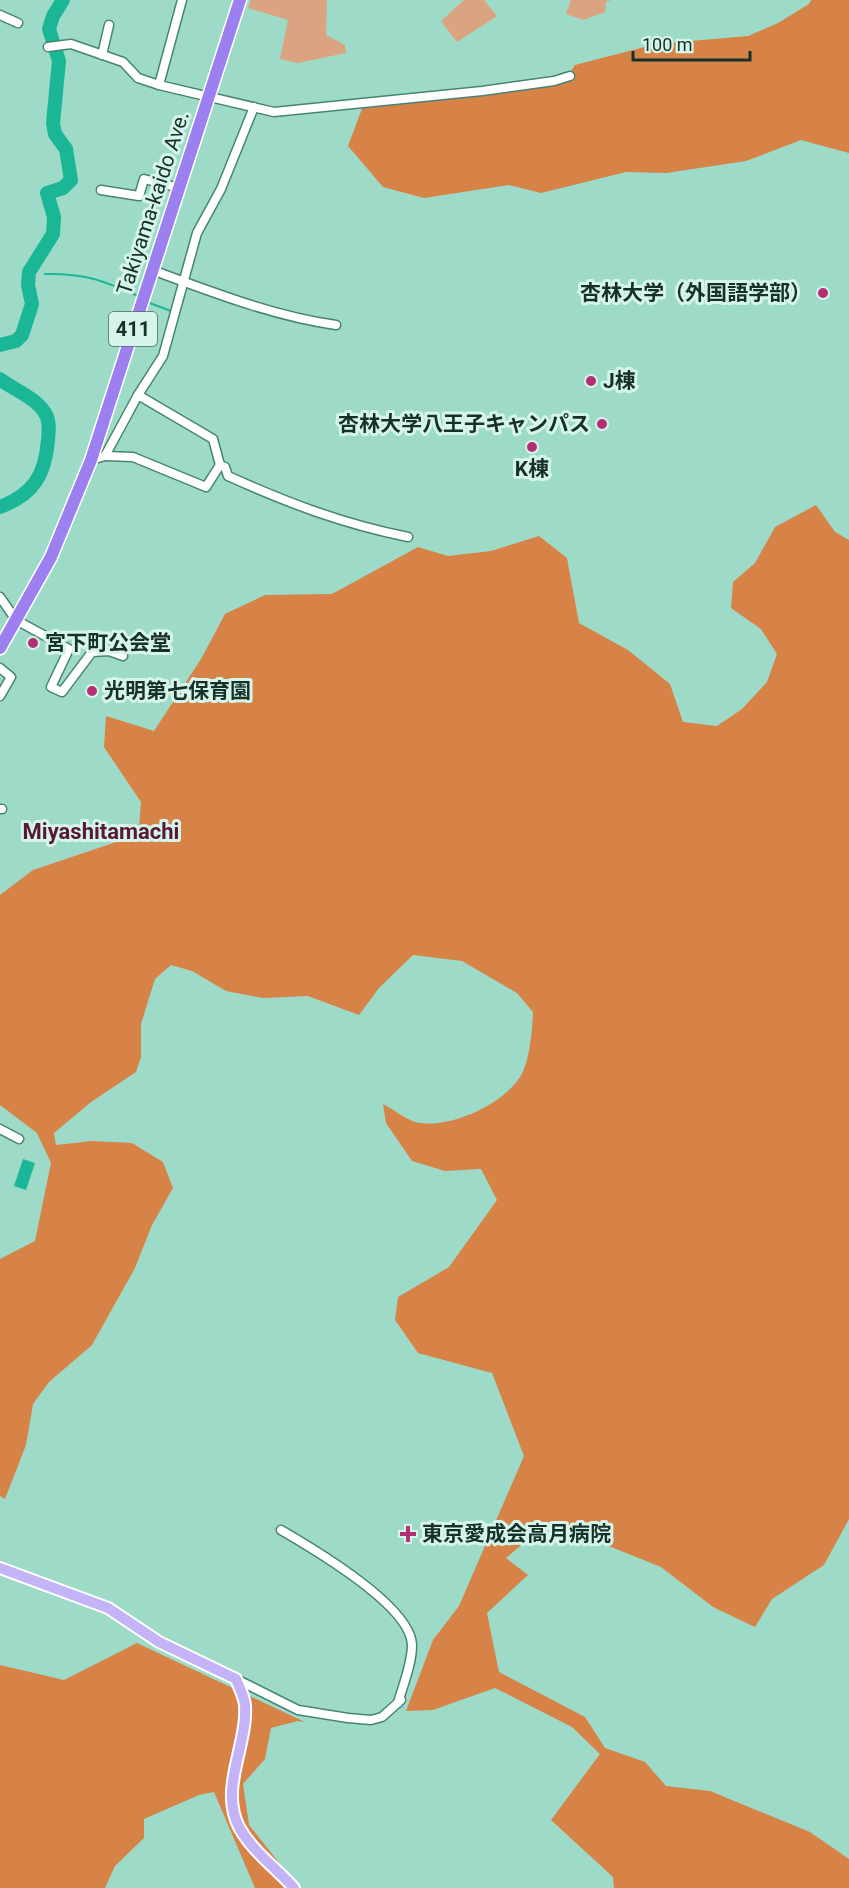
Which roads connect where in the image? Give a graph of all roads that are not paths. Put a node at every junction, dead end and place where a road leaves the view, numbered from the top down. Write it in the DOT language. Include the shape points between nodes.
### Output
graph roads {
  1 [pos="182,0"];
  2 [pos="240,0"];
  3 [pos="0,15"];
  4 [pos="18,23"];
  5 [pos="110,25"];
  6 [pos="48,47"];
  7 [pos="102,56"];
  8 [pos="570,76"];
  9 [pos="159,85"];
  10 [pos="209,97"];
  11 [pos="254,107"];
  12 [pos="179,188"];
  13 [pos="101,190"];
  14 [pos="152,270"];
  15 [pos="183,281"];
  16 [pos="336,325"];
  17 [pos="138,394"];
  18 [pos="105,456"];
  19 [pos="91,460"];
  20 [pos="220,465"];
  21 [pos="408,537"];
  22 [pos="0,597"];
  23 [pos="16,620"];
  24 [pos="0,648"];
  25 [pos="123,656"];
  26 [pos="0,668"];
  27 [pos="0,696"];
  28 [pos="0,1129"];
  29 [pos="19,1139"];
  30 [pos="280,1530"];
  31 [pos="0,1568"];
  32 [pos="236,1679"];
  33 [pos="294,1888"];
  1 -- 9 [label="street"];
  2 -- 10 [label="highway, Takiyama-kaido Ave. / 411"];
  3 -- 4 [label="street"];
  5 -- 7 [label="street"];
  6 -- 7 [label="street" via="71,44"];
  7 -- 9 [label="street" via="123,62 138,78"];
  8 -- 11 [label="street" via="511,88 386,102 274,112"];
  9 -- 10 [label="street"];
  10 -- 11 [label="street"];
  10 -- 12 [label="highway, Takiyama-kaido Ave. / 411"];
  11 -- 15 [label="street" via="221,189 197,233"];
  12 -- 13 [label="street" via="144,179 139,196"];
  12 -- 14 [label="highway, Takiyama-kaido Ave. / 411"];
  14 -- 15 [label="street"];
  14 -- 19 [label="highway, Takiyama-kaido Ave. / 411"];
  15 -- 16 [label="street" via="300,320"];
  15 -- 17 [label="street" via="163,356"];
  17 -- 18 [label="street"];
  17 -- 20 [label="street" via="213,439"];
  18 -- 19 [label="street"];
  18 -- 20 [label="street" via="133,457 206,487"];
  19 -- 23 [label="highway, Takiyama-kaido Ave. / 411" via="51,557"];
  20 -- 21 [label="street" via="228,476 282,500 356,527"];
  22 -- 23 [label="street"];
  23 -- 24 [label="highway, Takiyama-kaido Ave. / 411"];
  23 -- 25 [label="street" via="69,649 51,687 62,692 92,652 109,651"];
  26 -- 27 [label="street" via="11,676"];
  28 -- 29 [label="street"];
  30 -- 32 [label="street" via="343,1568 403,1622 412,1645 400,1701 382,1717 371,1720 327,1715 298,1710"];
  31 -- 32 [label="main road" via="108,1608 159,1642"];
  32 -- 33 [label="main road" via="245,1703 232,1807 238,1826 251,1844"];
}
